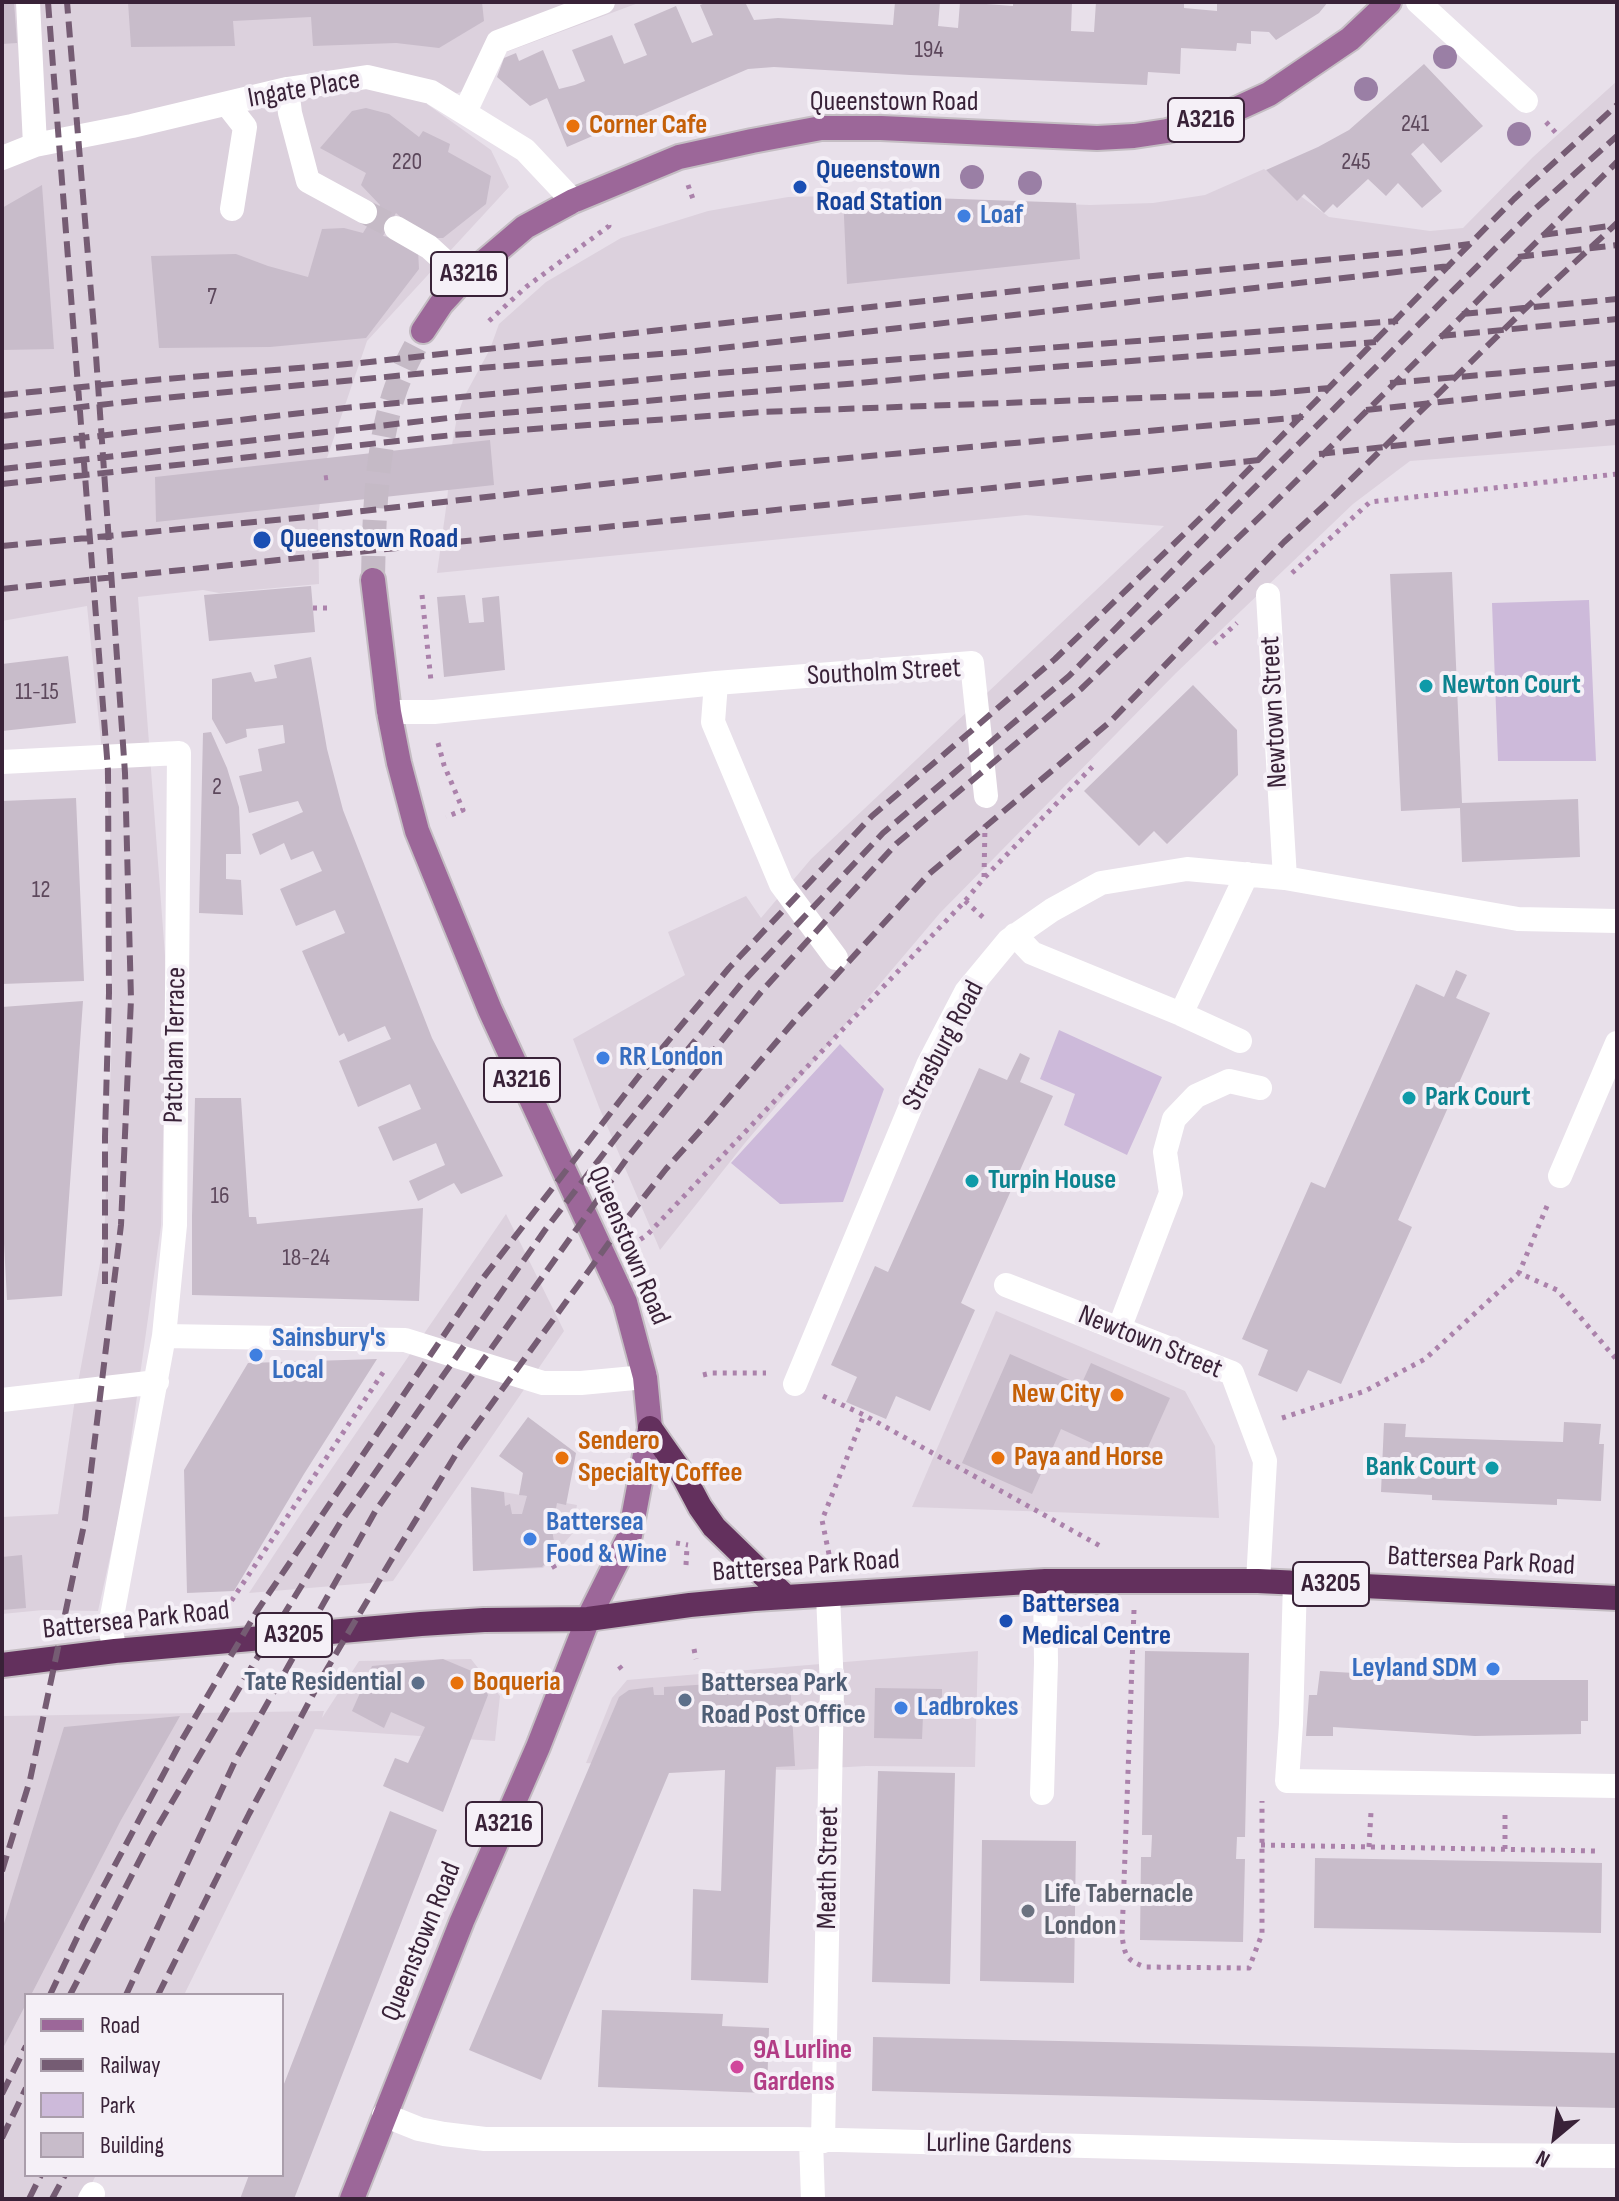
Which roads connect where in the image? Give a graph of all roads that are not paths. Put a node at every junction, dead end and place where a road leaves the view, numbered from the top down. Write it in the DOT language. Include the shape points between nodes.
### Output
graph roads {
  1 [pos="28,2"];
  2 [pos="603,2"];
  3 [pos="1389,2"];
  4 [pos="1418,2"];
  5 [pos="287,89"];
  6 [pos="1526,101"];
  7 [pos="227,104"];
  8 [pos="465,112"];
  9 [pos="35,145"];
  10 [pos="2,158"];
  11 [pos="573,201"];
  12 [pos="232,209"];
  13 [pos="365,212"];
  14 [pos="396,228"];
  15 [pos="464,279"];
  16 [pos="423,331"];
  17 [pos="373,580"];
  18 [pos="1268,595"];
  19 [pos="716,683"];
  20 [pos="389,712"];
  21 [pos="2,762"];
  22 [pos="986,796"];
  23 [pos="1247,874"];
  24 [pos="1285,878"];
  25 [pos="1617,921"];
  26 [pos="1015,935"];
  27 [pos="836,958"];
  28 [pos="1181,1014"];
  29 [pos="1240,1041"];
  30 [pos="1617,1043"];
  31 [pos="1260,1088"];
  32 [pos="1560,1176"];
  33 [pos="1006,1285"];
  34 [pos="1119,1329"];
  35 [pos="164,1336"];
  36 [pos="645,1377"];
  37 [pos="157,1382"];
  38 [pos="795,1384"];
  39 [pos="2,1400"];
  40 [pos="650,1428"];
  41 [pos="1045,1581"];
  42 [pos="1258,1581"];
  43 [pos="1295,1582"];
  44 [pos="833,1595"];
  45 [pos="786,1597"];
  46 [pos="1617,1598"];
  47 [pos="588,1619"];
  48 [pos="115,1651"];
  49 [pos="2,1665"];
  50 [pos="1617,1786"];
  51 [pos="1042,1793"];
  52 [pos="384,2115"];
  53 [pos="817,2140"];
  54 [pos="1617,2156"];
  55 [pos="352,2199"];
  56 [pos="813,2199"];
  1 -- 9 [label="street"];
  2 -- 8 [label="street" via="498,42"];
  3 -- 11 [label="main road, Queenstown Road / A3216" via="1350,39 1269,94 1221,116 1167,131 1097,138 821,128 679,157"];
  4 -- 6 [label="street"];
  5 -- 7 [label="street, Ingate Place"];
  5 -- 8 [label="street, Ingate Place" via="367,77 431,92"];
  5 -- 13 [label="street" via="308,181"];
  7 -- 9 [label="street, Ingate Place"];
  7 -- 12 [label="street" via="245,127"];
  8 -- 11 [label="street, Ingate Place" via="525,150"];
  9 -- 10 [label="street, Ingate Place"];
  11 -- 15 [label="main road, Queenstown Road / A3216" via="525,227"];
  14 -- 15 [label="street" via="429,247"];
  15 -- 16 [label="main road, Queenstown Road / A3216"];
  17 -- 20 [label="main road, Queenstown Road / A3216"];
  18 -- 24 [label="street, Newtown Street"];
  19 -- 20 [label="street, Southolm Street"];
  19 -- 22 [label="street, Southolm Street" via="972,663"];
  19 -- 27 [label="street" via="713,722 781,884"];
  20 -- 36 [label="main road, Queenstown Road / A3216" via="424,852 490,1010 625,1302"];
  21 -- 35 [label="street, Patcham Terrace" via="179,753 175,1225"];
  23 -- 24 [label="street, Strasburg Road"];
  23 -- 26 [label="street, Strasburg Road" via="1187,869 1101,883"];
  23 -- 28 [label="street"];
  24 -- 25 [label="street, Strasburg Road" via="1518,919"];
  26 -- 28 [label="street" via="1032,953"];
  26 -- 38 [label="street, Strasburg Road" via="966,992 928,1065"];
  28 -- 29 [label="street"];
  30 -- 32 [label="street"];
  31 -- 34 [label="street" via="1229,1081 1196,1096 1174,1119 1165,1152 1171,1193"];
  33 -- 34 [label="street, Newtown Street"];
  34 -- 42 [label="street, Newtown Street" via="1232,1373 1265,1461"];
  35 -- 36 [label="street" via="405,1340 543,1383"];
  35 -- 37 [label="street, Patcham Terrace"];
  36 -- 40 [label="main road, Queenstown Road / A3216"];
  37 -- 39 [label="street"];
  37 -- 48 [label="street, Patcham Terrace" via="110,1627"];
  40 -- 45 [label="highway, A3216" via="714,1527"];
  40 -- 47 [label="main road, Queenstown Road / A3216" via="630,1535"];
  41 -- 42 [label="highway, Battersea Park Road / A3205"];
  41 -- 44 [label="highway, Battersea Park Road / A3205"];
  41 -- 51 [label="street"];
  42 -- 43 [label="highway, Battersea Park Road / A3205"];
  43 -- 46 [label="highway, Battersea Park Road / A3205"];
  43 -- 50 [label="street" via="1287,1781"];
  44 -- 45 [label="highway, Battersea Park Road / A3205"];
  44 -- 53 [label="street, Meath Street"];
  45 -- 47 [label="highway, Battersea Park Road / A3205"];
  47 -- 48 [label="highway, Battersea Park Road / A3205" via="421,1624"];
  47 -- 52 [label="main road, Queenstown Road / A3216"];
  48 -- 49 [label="highway, Battersea Park Road / A3205"];
  52 -- 53 [label="street, Lurline Gardens" via="426,2131 485,2139"];
  52 -- 55 [label="main road, Queenstown Road / A3216"];
  53 -- 54 [label="street, Lurline Gardens"];
  53 -- 56 [label="street, Meath Street"];
}
